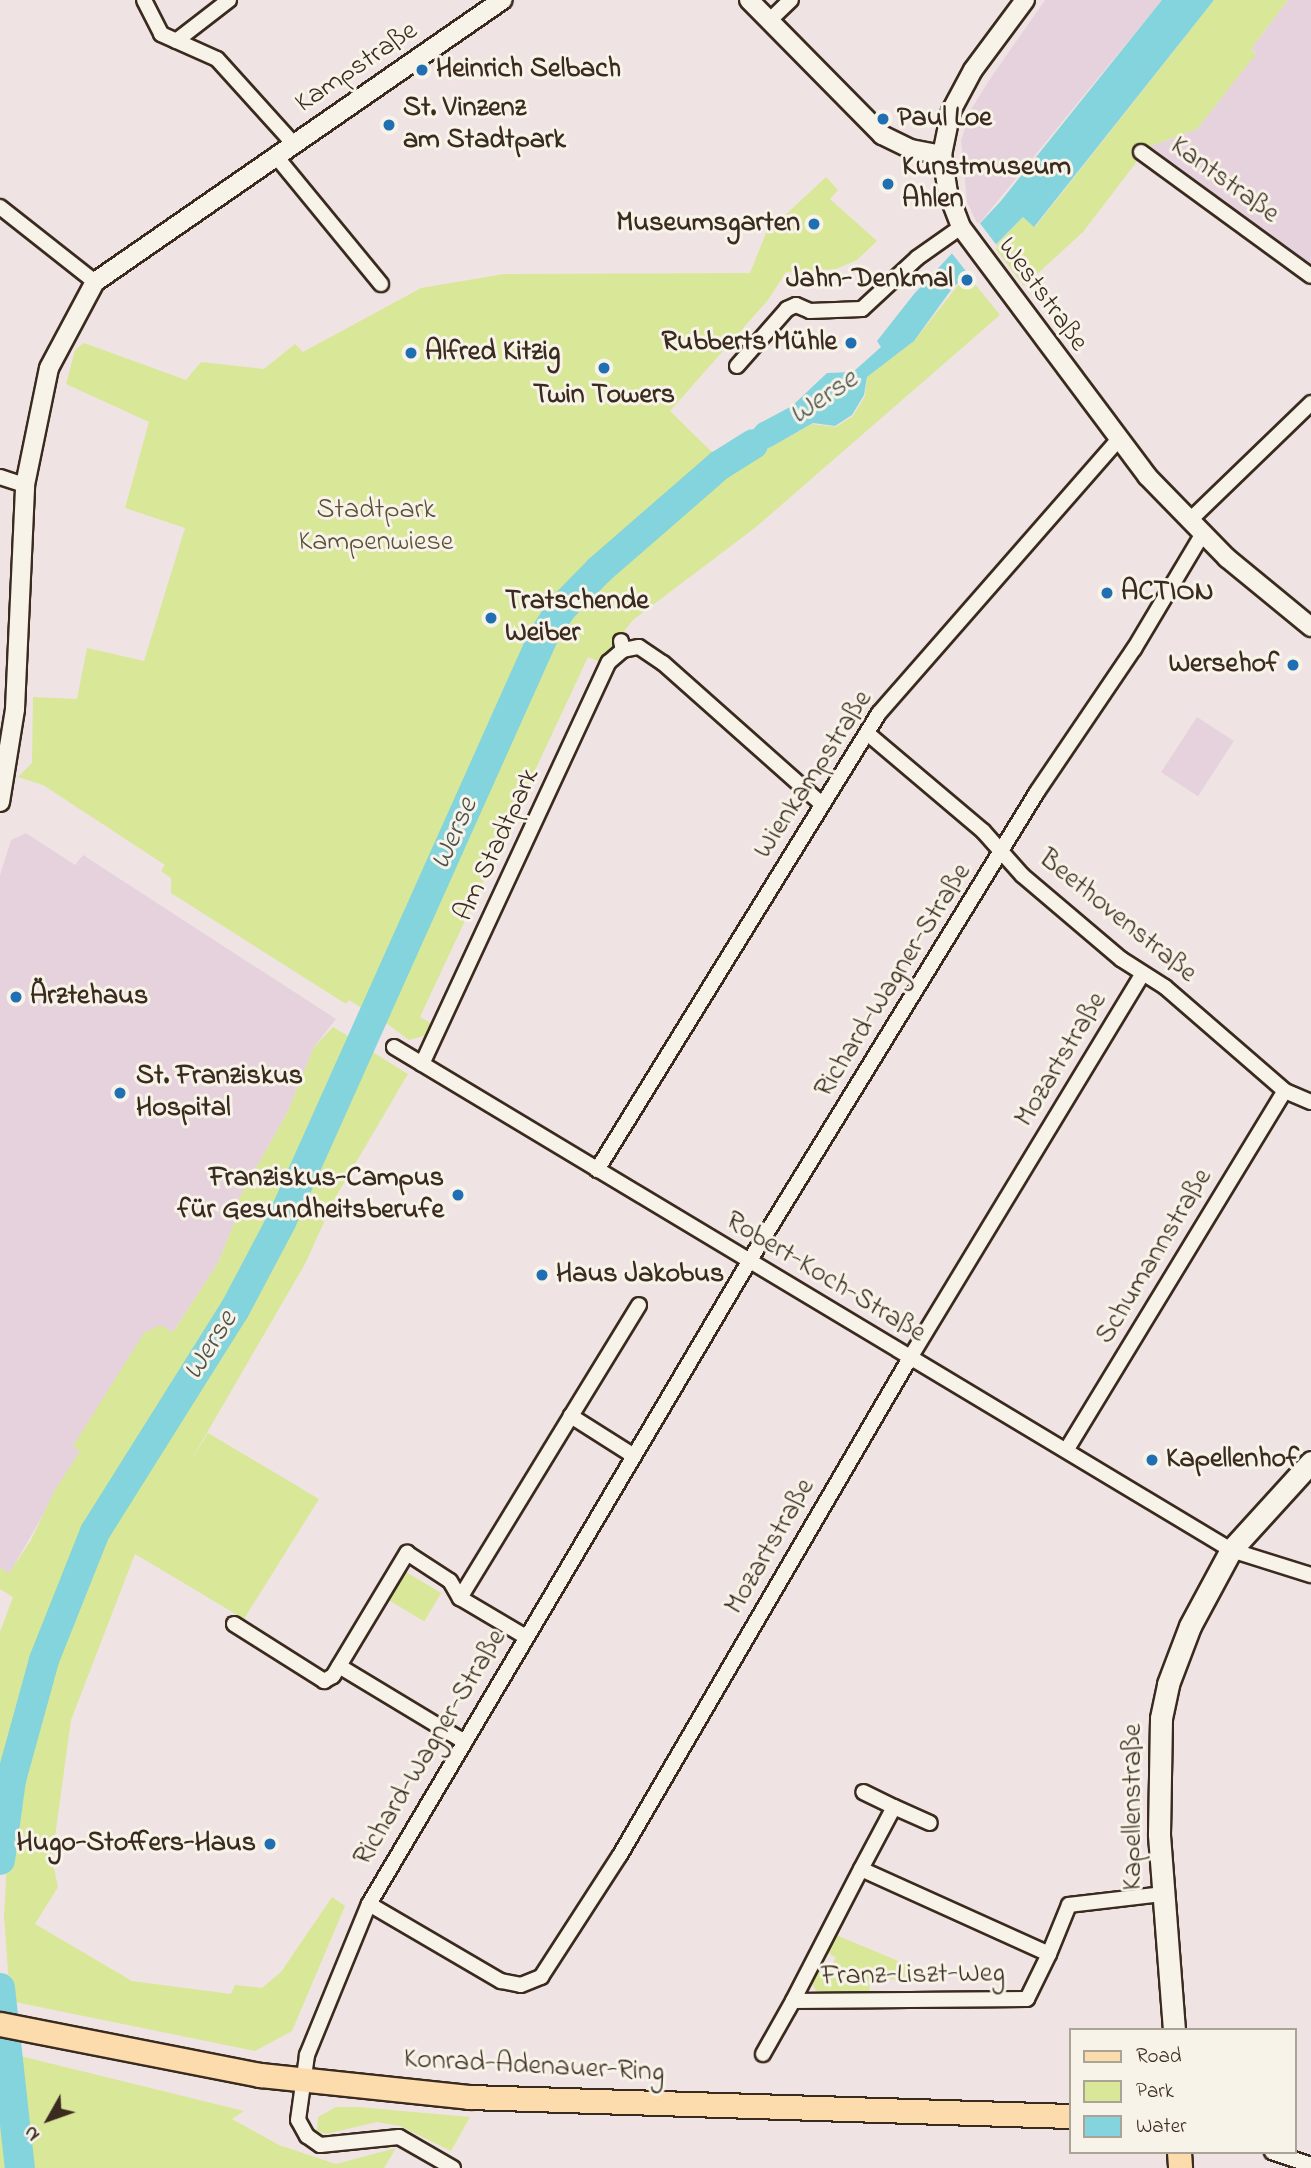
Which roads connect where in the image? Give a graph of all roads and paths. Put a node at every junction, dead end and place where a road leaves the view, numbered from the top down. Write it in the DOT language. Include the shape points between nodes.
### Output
graph roads {
  1 [pos="144,0"];
  2 [pos="229,0"];
  3 [pos="503,0"];
  4 [pos="749,0"];
  5 [pos="791,0"];
  6 [pos="1025,0"];
  7 [pos="770,20"];
  8 [pos="177,41"];
  9 [pos="293,143"];
  10 [pos="1140,152"];
  11 [pos="275,155"];
  12 [pos="942,155"];
  13 [pos="0,207"];
  14 [pos="963,231"];
  15 [pos="1311,276"];
  16 [pos="94,282"];
  17 [pos="381,284"];
  18 [pos="737,366"];
  19 [pos="1311,403"];
  20 [pos="1118,440"];
  21 [pos="0,477"];
  22 [pos="25,485"];
  23 [pos="1189,521"];
  24 [pos="1202,535"];
  25 [pos="1311,627"];
  26 [pos="867,733"];
  27 [pos="0,803"];
  28 [pos="821,804"];
  29 [pos="1002,850"];
  30 [pos="1143,974"];
  31 [pos="394,1047"];
  32 [pos="422,1064"];
  33 [pos="1285,1091"];
  34 [pos="1311,1102"];
  35 [pos="597,1170"];
  36 [pos="750,1260"];
  37 [pos="639,1305"];
  38 [pos="910,1358"];
  39 [pos="571,1416"];
  40 [pos="1067,1449"];
  41 [pos="634,1456"];
  42 [pos="1311,1462"];
  43 [pos="1231,1550"];
  44 [pos="1311,1575"];
  45 [pos="460,1598"];
  46 [pos="234,1624"];
  47 [pos="526,1637"];
  48 [pos="339,1666"];
  49 [pos="465,1742"];
  50 [pos="863,1792"];
  51 [pos="894,1807"];
  52 [pos="930,1823"];
  53 [pos="861,1869"];
  54 [pos="1164,1894"];
  55 [pos="369,1904"];
  56 [pos="1049,1954"];
  57 [pos="793,2001"];
  58 [pos="0,2024"];
  59 [pos="1174,2028"];
  60 [pos="763,2054"];
  61 [pos="301,2080"];
  62 [pos="1070,2116"];
  63 [pos="1278,2154"];
  64 [pos="1311,2165"];
  65 [pos="453,2168"];
  1 -- 8 [label="street" via="161,34"];
  2 -- 8 [label="street"];
  3 -- 9 [label="street, Kampstraße"];
  4 -- 7 [label="street"];
  5 -- 7 [label="street"];
  6 -- 12 [label="street, Weststraße" via="973,70 950,111"];
  7 -- 12 [label="street" via="882,135 911,149"];
  8 -- 9 [label="street" via="217,59"];
  9 -- 11 [label="street, Kampstraße"];
  10 -- 15 [label="street, Kantstraße"];
  11 -- 16 [label="street, Kampstraße"];
  11 -- 17 [label="street"];
  12 -- 14 [label="street, Weststraße" via="948,192"];
  13 -- 16 [label="street"];
  14 -- 18 [label="street" via="917,258 862,309 787,309"];
  14 -- 20 [label="street, Weststraße"];
  16 -- 22 [label="street" via="48,368"];
  19 -- 23 [label="street"];
  20 -- 23 [label="street, Weststraße"];
  20 -- 26 [label="street, Wienkampstraße" via="924,658"];
  21 -- 22 [label="street"];
  22 -- 27 [label="street" via="15,709"];
  23 -- 24 [label="street, Weststraße"];
  24 -- 25 [label="street, Weststraße"];
  24 -- 29 [label="street, Richard-Wagner-Straße" via="1134,649"];
  26 -- 28 [label="street, Wienkampstraße"];
  26 -- 29 [label="street, Beethovenstraße"];
  28 -- 32 [label="street, Am Stadtpark" via="663,663 639,647 622,645 609,662"];
  28 -- 35 [label="street, Wienkampstraße"];
  29 -- 30 [label="street, Beethovenstraße" via="1022,874"];
  29 -- 36 [label="street, Richard-Wagner-Straße"];
  30 -- 33 [label="street, Beethovenstraße" via="1165,987"];
  30 -- 38 [label="street, Mozartstraße"];
  31 -- 32 [label="street, Robert-Koch-Straße"];
  32 -- 35 [label="street, Robert-Koch-Straße"];
  33 -- 34 [label="street, Beethovenstraße"];
  33 -- 40 [label="street, Schumannstraße"];
  35 -- 36 [label="street, Robert-Koch-Straße"];
  36 -- 38 [label="street, Robert-Koch-Straße"];
  36 -- 41 [label="street, Richard-Wagner-Straße"];
  37 -- 39 [label="street"];
  38 -- 40 [label="street, Robert-Koch-Straße"];
  38 -- 55 [label="street, Mozartstraße" via="627,1843 541,1977 521,1986 501,1981"];
  39 -- 41 [label="street"];
  39 -- 45 [label="street"];
  40 -- 43 [label="street, Robert-Koch-Straße"];
  41 -- 47 [label="street, Richard-Wagner-Straße"];
  42 -- 43 [label="main road, Kapellenstraße"];
  43 -- 44 [label="street, Robert-Koch-Straße"];
  43 -- 54 [label="main road, Kapellenstraße" via="1190,1626 1168,1684 1159,1766"];
  45 -- 47 [label="street"];
  45 -- 48 [label="street" via="450,1581 407,1553"];
  46 -- 48 [label="street" via="320,1679 331,1678"];
  47 -- 49 [label="street, Richard-Wagner-Straße"];
  48 -- 49 [label="street"];
  49 -- 55 [label="street, Richard-Wagner-Straße"];
  50 -- 51 [label="street"];
  51 -- 52 [label="street"];
  51 -- 53 [label="street, Franz-Liszt-Weg"];
  53 -- 56 [label="street, Franz-Liszt-Weg"];
  53 -- 57 [label="street, Franz-Liszt-Weg"];
  54 -- 56 [label="street, Franz-Liszt-Weg" via="1069,1905"];
  54 -- 59 [label="main road, Kapellenstraße"];
  55 -- 61 [label="street, Richard-Wagner-Straße" via="317,2025"];
  56 -- 57 [label="street, Franz-Liszt-Weg" via="1027,1999"];
  57 -- 60 [label="street, Franz-Liszt-Weg"];
  58 -- 61 [label="main road, Konrad-Adenauer-Ring"];
  61 -- 62 [label="main road, Konrad-Adenauer-Ring" via="469,2097"];
  61 -- 65 [label="street, Richard-Wagner-Straße" via="297,2113 301,2129 313,2142 328,2146 399,2137"];
  63 -- 64 [label="street"];
}
